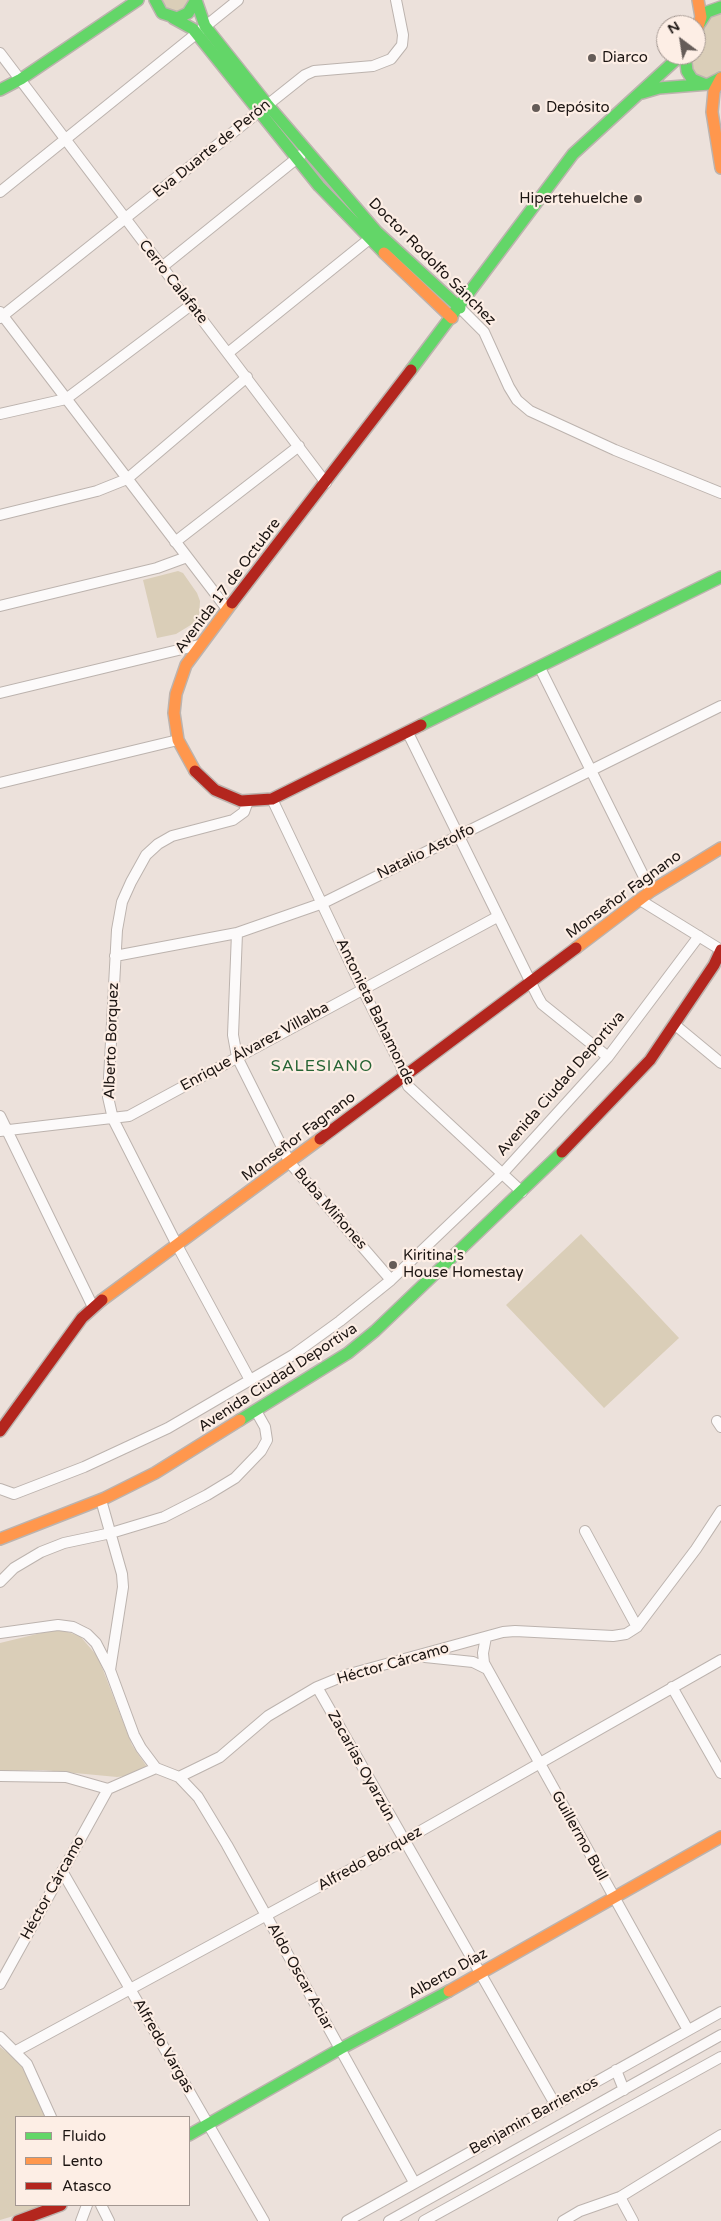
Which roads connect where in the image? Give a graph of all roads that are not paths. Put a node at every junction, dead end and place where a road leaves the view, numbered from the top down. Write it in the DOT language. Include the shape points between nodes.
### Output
graph roads {
  1 [pos="138,0"];
  2 [pos="196,0"];
  3 [pos="238,0"];
  4 [pos="396,0"];
  5 [pos="698,0"];
  6 [pos="154,2"];
  7 [pos="721,7"];
  8 [pos="700,15"];
  9 [pos="705,15"];
  10 [pos="173,18"];
  11 [pos="201,29"];
  12 [pos="0,53"];
  13 [pos="672,65"];
  14 [pos="685,65"];
  15 [pos="721,78"];
  16 [pos="21,79"];
  17 [pos="698,83"];
  18 [pos="0,90"];
  19 [pos="637,95"];
  20 [pos="263,108"];
  21 [pos="712,112"];
  22 [pos="65,141"];
  23 [pos="308,151"];
  24 [pos="297,158"];
  25 [pos="721,168"];
  26 [pos="0,192"];
  27 [pos="124,220"];
  28 [pos="373,235"];
  29 [pos="162,268"];
  30 [pos="191,305"];
  31 [pos="460,308"];
  32 [pos="1,316"];
  33 [pos="452,318"];
  34 [pos="228,353"];
  35 [pos="247,377"];
  36 [pos="66,399"];
  37 [pos="0,414"];
  38 [pos="299,446"];
  39 [pos="127,479"];
  40 [pos="326,483"];
  41 [pos="721,493"];
  42 [pos="0,515"];
  43 [pos="176,542"];
  44 [pos="187,557"];
  45 [pos="721,578"];
  46 [pos="0,606"];
  47 [pos="227,609"];
  48 [pos="199,645"];
  49 [pos="540,668"];
  50 [pos="0,693"];
  51 [pos="721,706"];
  52 [pos="408,734"];
  53 [pos="178,740"];
  54 [pos="591,770"];
  55 [pos="0,783"];
  56 [pos="272,799"];
  57 [pos="248,802"];
  58 [pos="459,836"];
  59 [pos="721,848"];
  60 [pos="651,891"];
  61 [pos="640,900"];
  62 [pos="323,903"];
  63 [pos="497,917"];
  64 [pos="236,933"];
  65 [pos="699,936"];
  66 [pos="721,950"];
  67 [pos="115,956"];
  68 [pos="530,983"];
  69 [pos="362,988"];
  70 [pos="674,1024"];
  71 [pos="237,1057"];
  72 [pos="608,1057"];
  73 [pos="721,1063"];
  74 [pos="404,1078"];
  75 [pos="0,1116"];
  76 [pos="113,1119"];
  77 [pos="4,1130"];
  78 [pos="290,1163"];
  79 [pos="502,1174"];
  80 [pos="522,1192"];
  81 [pos="178,1247"];
  82 [pos="391,1280"];
  83 [pos="93,1307"];
  84 [pos="250,1380"];
  85 [pos="256,1411"];
  86 [pos="0,1431"];
  87 [pos="0,1489"];
  88 [pos="101,1500"];
  89 [pos="721,1511"];
  90 [pos="0,1532"];
  91 [pos="19,1532"];
  92 [pos="585,1532"];
  93 [pos="112,1533"];
  94 [pos="0,1539"];
  95 [pos="0,1582"];
  96 [pos="637,1627"];
  97 [pos="0,1633"];
  98 [pos="486,1637"];
  99 [pos="417,1656"];
  100 [pos="721,1660"];
  101 [pos="487,1669"];
  102 [pos="110,1670"];
  103 [pos="317,1687"];
  104 [pos="672,1687"];
  105 [pos="539,1764"];
  106 [pos="156,1768"];
  107 [pos="721,1773"];
  108 [pos="0,1776"];
  109 [pos="179,1777"];
  110 [pos="108,1789"];
  111 [pos="721,1837"];
  112 [pos="403,1842"];
  113 [pos="62,1872"];
  114 [pos="613,1898"];
  115 [pos="266,1915"];
  116 [pos="480,1974"];
  117 [pos="0,1984"];
  118 [pos="130,1990"];
  119 [pos="721,2012"];
  120 [pos="688,2030"];
  121 [pos="721,2035"];
  122 [pos="0,2036"];
  123 [pos="340,2049"];
  124 [pos="16,2051"];
  125 [pos="721,2057"];
  126 [pos="616,2070"];
  127 [pos="624,2090"];
  128 [pos="555,2104"];
  129 [pos="51,2116"];
  130 [pos="208,2124"];
  131 [pos="190,2134"];
  132 [pos="721,2135"];
  133 [pos="414,2182"];
  134 [pos="620,2197"];
  135 [pos="58,2206"];
  136 [pos="87,2206"];
  137 [pos="102,2206"];
  138 [pos="18,2221"];
  139 [pos="81,2221"];
  140 [pos="109,2221"];
  141 [pos="264,2221"];
  142 [pos="347,2221"];
  143 [pos="389,2221"];
  144 [pos="424,2221"];
  145 [pos="563,2221"];
  146 [pos="633,2221"];
  1 -- 16 [label="street"];
  2 -- 10 [label="street" via="188,13"];
  2 -- 11 [label="street, Doctor Rodolfo Sánchez"];
  3 -- 11 [label="street"];
  4 -- 20 [label="street, Eva Duarte de Perón" via="403,35 402,45 391,59 373,66 314,71"];
  5 -- 8 [label="street"];
  6 -- 10 [label="street" via="162,13"];
  7 -- 9 [label="street"];
  10 -- 11 [label="street, Doctor Rodolfo Sánchez"];
  11 -- 20 [label="street, Doctor Rodolfo Sánchez"];
  11 -- 22 [label="street"];
  12 -- 16 [label="street, Cerro Calafate"];
  13 -- 19 [label="street, Avenida 17 de Octubre"];
  14 -- 17 [label="street"];
  15 -- 17 [label="street, Avenida 17 de Octubre"];
  15 -- 21 [label="street" via="714,91"];
  16 -- 18 [label="street"];
  16 -- 22 [label="street, Cerro Calafate"];
  17 -- 19 [label="street, Avenida 17 de Octubre"];
  17 -- 21 [label="street"];
  19 -- 31 [label="street, Avenida 17 de Octubre" via="573,154"];
  20 -- 23 [label="street, Doctor Rodolfo Sánchez"];
  20 -- 24 [label="street, Doctor Rodolfo Sánchez"];
  20 -- 27 [label="street, Eva Duarte de Perón"];
  21 -- 25 [label="street"];
  22 -- 26 [label="street"];
  22 -- 27 [label="street, Cerro Calafate"];
  23 -- 24 [label="street"];
  23 -- 28 [label="street, Doctor Rodolfo Sánchez"];
  24 -- 28 [label="street, Doctor Rodolfo Sánchez"];
  24 -- 29 [label="street"];
  27 -- 29 [label="street, Cerro Calafate"];
  27 -- 32 [label="street, Eva Duarte de Perón"];
  28 -- 31 [label="street, Doctor Rodolfo Sánchez"];
  28 -- 33 [label="street, Doctor Rodolfo Sánchez"];
  28 -- 34 [label="street"];
  29 -- 30 [label="street, Cerro Calafate"];
  30 -- 34 [label="street, Cerro Calafate"];
  30 -- 36 [label="street"];
  31 -- 33 [label="street, Avenida 17 de Octubre"];
  31 -- 41 [label="street, Doctor Rodolfo Sánchez" via="484,332 509,387 530,411 614,450"];
  32 -- 36 [label="street"];
  33 -- 40 [label="street, Avenida 17 de Octubre"];
  34 -- 35 [label="street, Cerro Calafate"];
  35 -- 38 [label="street, Cerro Calafate"];
  35 -- 39 [label="street"];
  36 -- 37 [label="street"];
  36 -- 39 [label="street"];
  38 -- 40 [label="street, Cerro Calafate"];
  38 -- 43 [label="street"];
  39 -- 42 [label="street" via="97,491"];
  39 -- 43 [label="street"];
  40 -- 47 [label="street, Avenida 17 de Octubre"];
  43 -- 44 [label="street"];
  44 -- 46 [label="street" via="157,568"];
  44 -- 47 [label="street"];
  45 -- 49 [label="street, Avenida 17 de Octubre"];
  47 -- 48 [label="street, Avenida 17 de Octubre"];
  48 -- 50 [label="street"];
  48 -- 53 [label="street, Avenida 17 de Octubre" via="186,665 176,694 174,713"];
  49 -- 52 [label="street, Avenida 17 de Octubre"];
  49 -- 54 [label="street"];
  51 -- 54 [label="street, Natalio Astolfo"];
  52 -- 56 [label="street, Avenida 17 de Octubre"];
  52 -- 58 [label="street"];
  53 -- 55 [label="street"];
  53 -- 57 [label="street, Avenida 17 de Octubre" via="188,762 207,784 226,796"];
  54 -- 58 [label="street, Natalio Astolfo"];
  54 -- 60 [label="street"];
  56 -- 57 [label="street, Avenida 17 de Octubre"];
  56 -- 62 [label="street, Antonieta Bahamonde"];
  57 -- 67 [label="street, Alberto Borquez" via="237,818 172,836 146,855 122,902"];
  58 -- 62 [label="street, Natalio Astolfo"];
  58 -- 63 [label="street"];
  59 -- 60 [label="street, Monseñor Fagnano"];
  60 -- 61 [label="street, Monseñor Fagnano"];
  61 -- 65 [label="street"];
  61 -- 68 [label="street, Monseñor Fagnano"];
  62 -- 64 [label="street, Natalio Astolfo"];
  62 -- 69 [label="street, Antonieta Bahamonde"];
  63 -- 68 [label="street"];
  63 -- 69 [label="street, Enrique Álvarez Villalba"];
  64 -- 67 [label="street, Natalio Astolfo"];
  64 -- 71 [label="street, Buba Miñones" via="233,1035"];
  65 -- 66 [label="street"];
  65 -- 72 [label="street, Avenida Ciudad Deportiva"];
  66 -- 70 [label="street, Avenida Ciudad Deportiva"];
  67 -- 76 [label="street, Alberto Borquez" via="108,1097"];
  68 -- 72 [label="street" via="542,1004"];
  68 -- 74 [label="street, Monseñor Fagnano"];
  69 -- 71 [label="street, Enrique Álvarez Villalba"];
  69 -- 74 [label="street, Antonieta Bahamonde"];
  70 -- 73 [label="street"];
  70 -- 80 [label="street, Avenida Ciudad Deportiva" via="629,1084"];
  71 -- 76 [label="street, Enrique Álvarez Villalba" via="129,1116"];
  71 -- 78 [label="street, Buba Miñones"];
  72 -- 79 [label="street, Avenida Ciudad Deportiva"];
  74 -- 78 [label="street, Monseñor Fagnano"];
  74 -- 79 [label="street, Antonieta Bahamonde" via="413,1091"];
  75 -- 77 [label="street"];
  76 -- 77 [label="street, Enrique Álvarez Villalba"];
  76 -- 81 [label="street, Alberto Borquez"];
  77 -- 83 [label="street"];
  78 -- 81 [label="street, Monseñor Fagnano"];
  78 -- 82 [label="street, Buba Miñones"];
  79 -- 80 [label="street, Antonieta Bahamonde"];
  79 -- 82 [label="street, Avenida Ciudad Deportiva"];
  80 -- 85 [label="street, Avenida Ciudad Deportiva" via="375,1331 348,1353"];
  81 -- 83 [label="street, Monseñor Fagnano"];
  81 -- 84 [label="street, Alberto Borquez"];
  82 -- 84 [label="street, Avenida Ciudad Deportiva" via="293,1355"];
  83 -- 86 [label="street, Monseñor Fagnano"];
  84 -- 87 [label="street, Avenida Ciudad Deportiva" via="168,1428 84,1467 14,1494"];
  85 -- 88 [label="street, Avenida Ciudad Deportiva" via="155,1473"];
  85 -- 93 [label="street" via="268,1440 234,1478 164,1517"];
  88 -- 91 [label="street, Avenida Ciudad Deportiva"];
  88 -- 93 [label="street"];
  89 -- 96 [label="street"];
  90 -- 91 [label="street"];
  91 -- 94 [label="street, Avenida Ciudad Deportiva"];
  92 -- 96 [label="street"];
  93 -- 95 [label="street" via="64,1543 41,1552 14,1568"];
  93 -- 102 [label="street" via="122,1566 122,1587"];
  96 -- 98 [label="street, Héctor Cárcamo" via="626,1634 613,1636 515,1631"];
  97 -- 102 [label="street" via="58,1625 74,1628 96,1643"];
  98 -- 99 [label="street, Héctor Cárcamo"];
  98 -- 101 [label="street, Guillermo Bull" via="483,1653"];
  99 -- 101 [label="street" via="473,1662"];
  99 -- 103 [label="street, Héctor Cárcamo" via="346,1675"];
  100 -- 104 [label="street, Alfredo Bórquez"];
  101 -- 105 [label="street, Guillermo Bull"];
  102 -- 106 [label="street" via="134,1735"];
  103 -- 109 [label="street, Héctor Cárcamo" via="268,1716 220,1757"];
  103 -- 112 [label="street, Zacarías Oyarzún"];
  104 -- 105 [label="street, Alfredo Bórquez"];
  104 -- 107 [label="street"];
  105 -- 112 [label="street, Alfredo Bórquez"];
  105 -- 114 [label="street, Guillermo Bull"];
  106 -- 109 [label="street"];
  106 -- 110 [label="street"];
  108 -- 110 [label="street" via="66,1777"];
  109 -- 115 [label="street, Aldo Oscar Aciar" via="198,1797"];
  110 -- 113 [label="street, Héctor Cárcamo"];
  111 -- 114 [label="street, Alberto Díaz"];
  112 -- 115 [label="street, Alfredo Bórquez"];
  112 -- 116 [label="street, Zacarías Oyarzún"];
  113 -- 117 [label="street, Héctor Cárcamo"];
  113 -- 118 [label="street, Alfredo Vargas"];
  114 -- 116 [label="street, Alberto Díaz"];
  114 -- 120 [label="street, Guillermo Bull"];
  115 -- 118 [label="street, Alfredo Bórquez"];
  115 -- 123 [label="street, Aldo Oscar Aciar"];
  116 -- 123 [label="street, Alberto Díaz"];
  116 -- 128 [label="street, Zacarías Oyarzún"];
  118 -- 124 [label="street, Alfredo Bórquez"];
  118 -- 130 [label="street, Alfredo Vargas"];
  119 -- 120 [label="street, Benjamin Barrientos"];
  120 -- 126 [label="street, Benjamin Barrientos"];
  121 -- 127 [label="street, Benjamin Barrientos"];
  122 -- 124 [label="street"];
  123 -- 130 [label="street, Alberto Díaz"];
  123 -- 133 [label="street, Aldo Oscar Aciar"];
  124 -- 129 [label="street" via="34,2076"];
  125 -- 144 [label="street"];
  126 -- 127 [label="street"];
  126 -- 128 [label="street, Benjamin Barrientos"];
  127 -- 143 [label="street, Benjamin Barrientos"];
  128 -- 133 [label="street, Benjamin Barrientos"];
  130 -- 131 [label="street, Alberto Díaz"];
  130 -- 141 [label="street, Alfredo Vargas"];
  132 -- 134 [label="street"];
  133 -- 142 [label="street, Benjamin Barrientos"];
  134 -- 145 [label="street" via="580,2211"];
  134 -- 146 [label="street"];
  135 -- 138 [label="street"];
  136 -- 139 [label="street"];
  137 -- 140 [label="street"];
}
